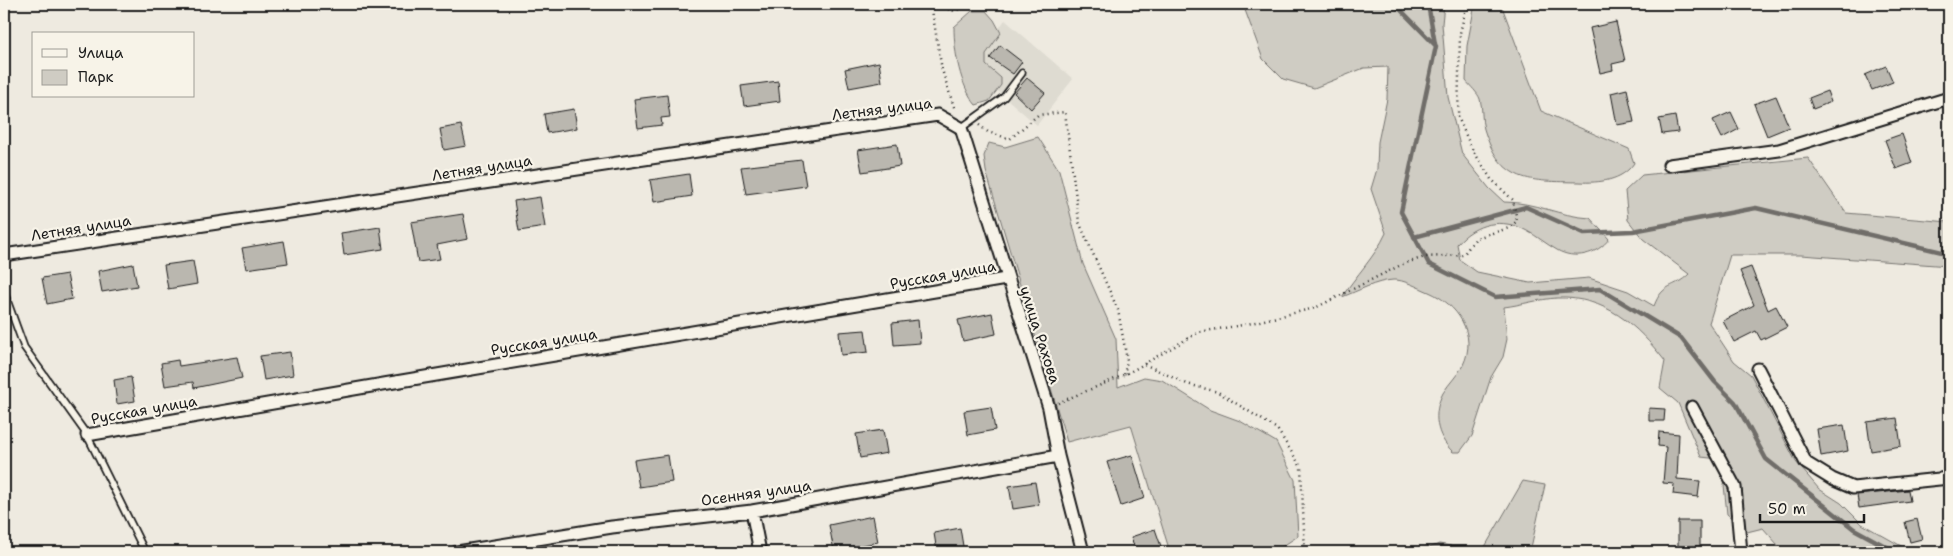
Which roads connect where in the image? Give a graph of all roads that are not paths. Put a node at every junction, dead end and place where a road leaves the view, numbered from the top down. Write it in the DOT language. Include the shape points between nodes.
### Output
graph roads {
  1 [pos="1022,73"];
  2 [pos="1949,98"];
  3 [pos="961,128"];
  4 [pos="1668,165"];
  5 [pos="4,255"];
  6 [pos="1006,279"];
  7 [pos="4,292"];
  8 [pos="1758,369"];
  9 [pos="1692,407"];
  10 [pos="86,435"];
  11 [pos="1058,456"];
  12 [pos="1949,478"];
  13 [pos="752,511"];
  14 [pos="145,552"];
  15 [pos="457,552"];
  16 [pos="760,552"];
  17 [pos="1083,552"];
  18 [pos="1741,552"];
  1 -- 3 [label="lane" via="1004,97"];
  2 -- 4 [label="street" via="1779,150"];
  3 -- 5 [label="street, Летняя улица" via="938,115"];
  3 -- 6 [label="street, улица Рахова"];
  6 -- 10 [label="street, Русская улица"];
  6 -- 11 [label="street, улица Рахова" via="1048,408"];
  7 -- 10 [label="lane" via="24,347"];
  8 -- 12 [label="street" via="1806,463 1832,479 1853,488"];
  9 -- 18 [label="street" via="1735,487"];
  10 -- 14 [label="lane"];
  11 -- 13 [label="street, Осенняя улица"];
  11 -- 17 [label="street, улица Рахова"];
  13 -- 15 [label="street, Осенняя улица" via="612,527"];
  13 -- 16 [label="street"];
}
